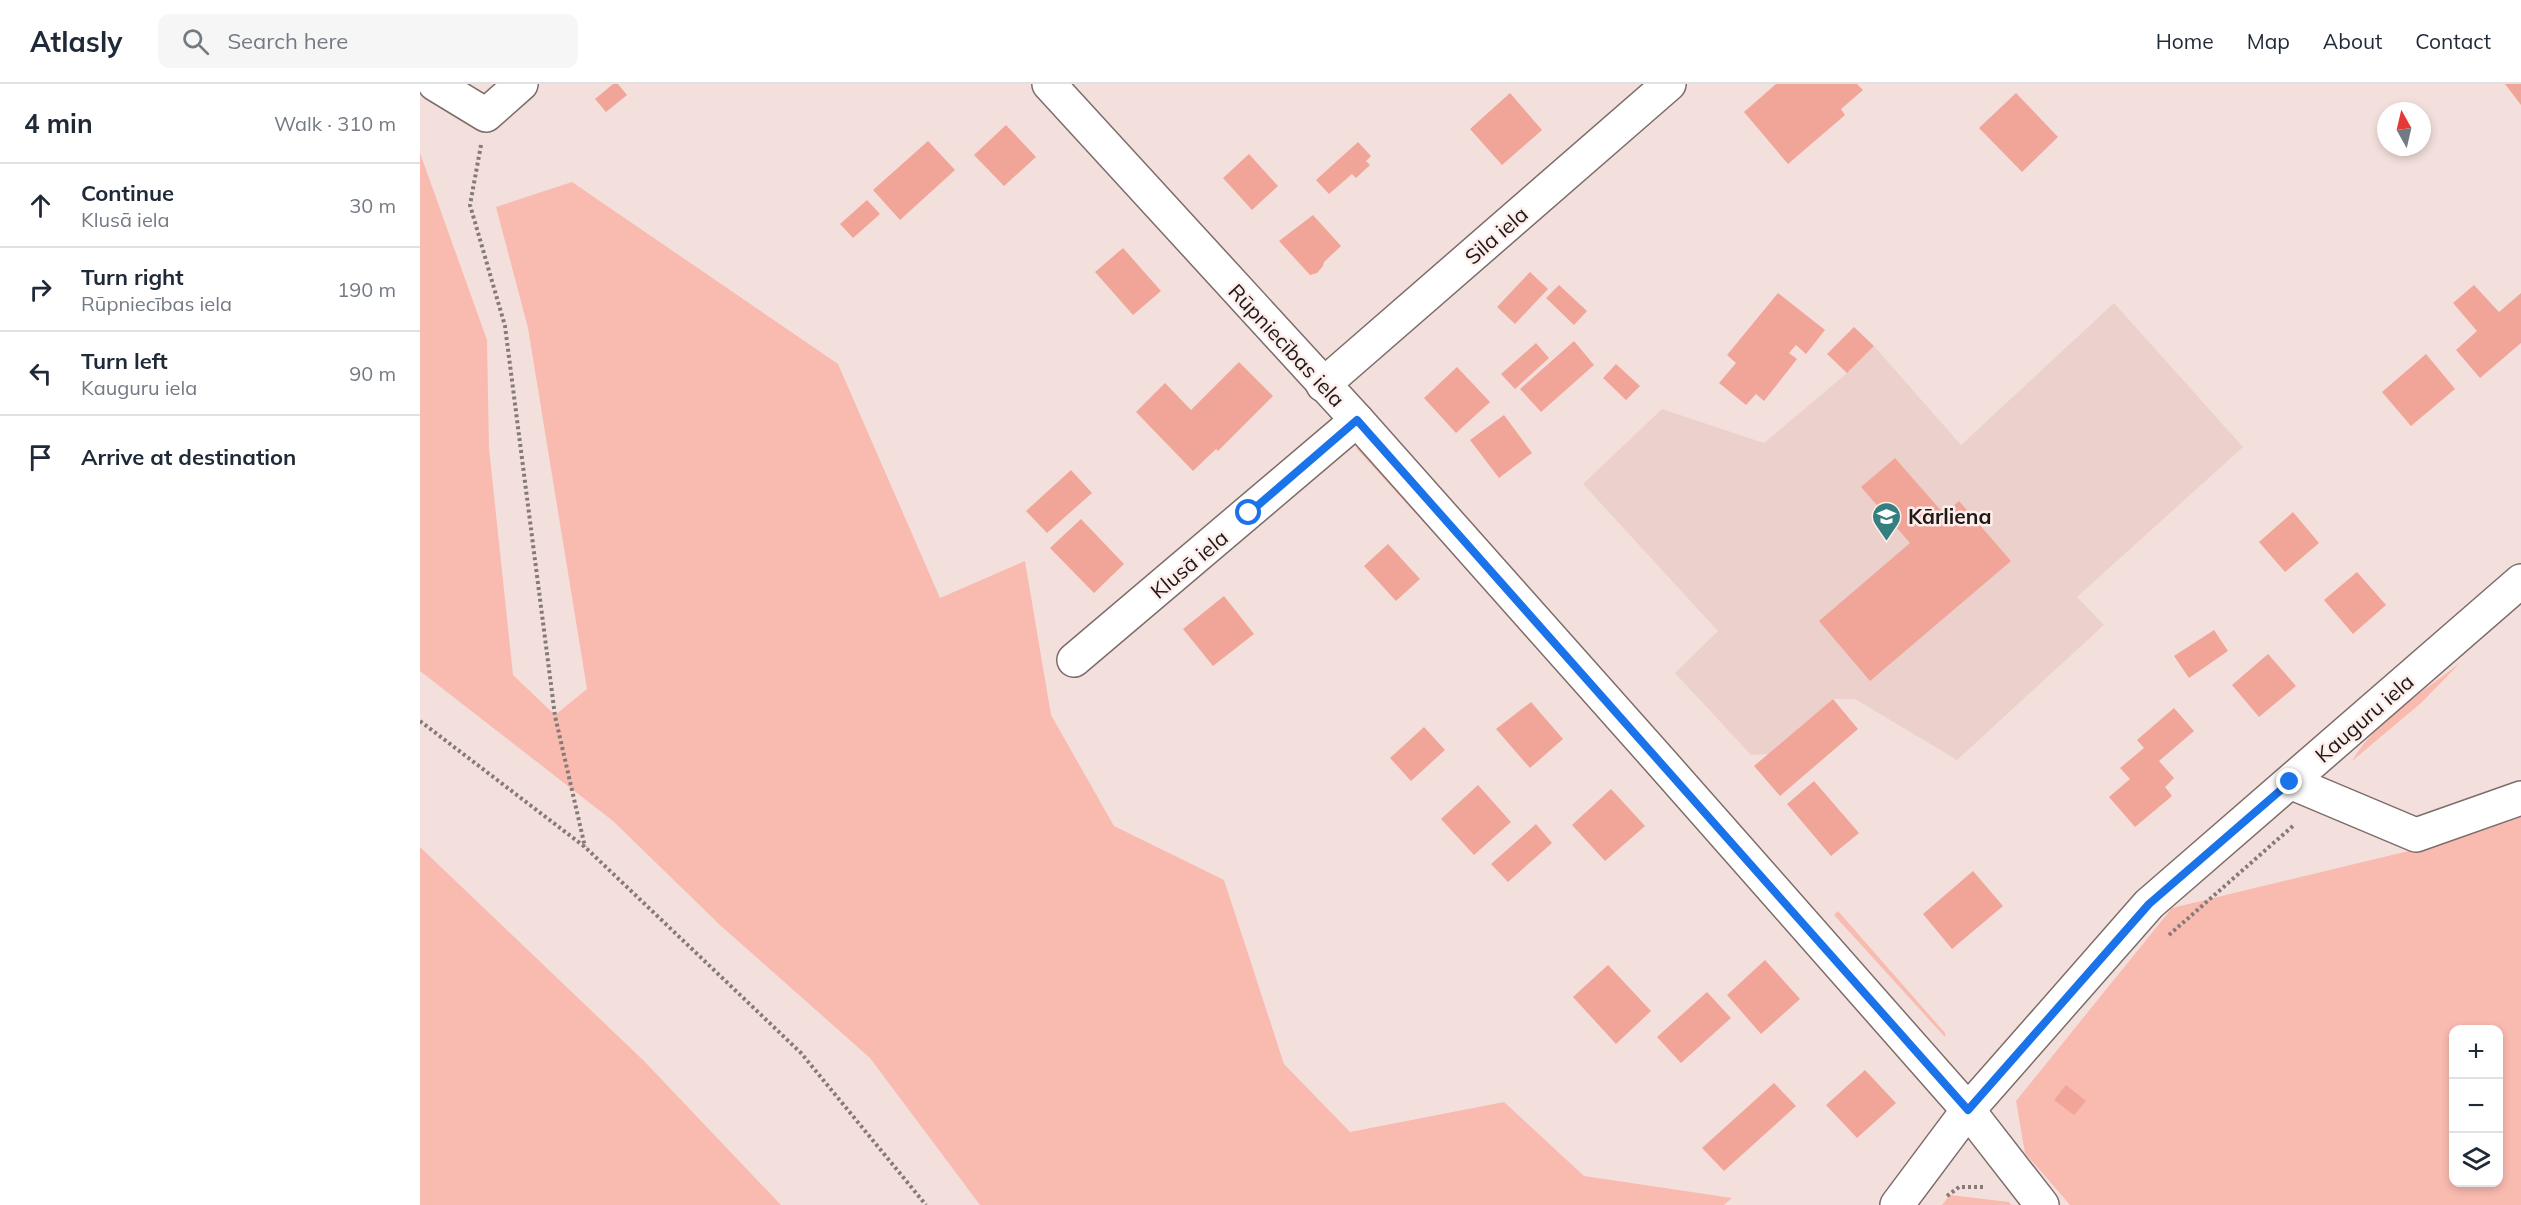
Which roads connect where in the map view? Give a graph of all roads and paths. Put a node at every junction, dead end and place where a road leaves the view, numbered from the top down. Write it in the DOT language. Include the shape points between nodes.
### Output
graph roads {
  1 [pos="435,84"];
  2 [pos="520,84"];
  3 [pos="1049,84"];
  4 [pos="1669,84"];
  5 [pos="486,115"];
  6 [pos="1323,385"];
  7 [pos="1357,420"];
  8 [pos="2521,581"];
  9 [pos="1074,660"];
  10 [pos="420,721"];
  11 [pos="2290,782"];
  12 [pos="2521,798"];
  13 [pos="2291,829"];
  14 [pos="585,847"];
  15 [pos="2168,936"];
  16 [pos="1968,1110"];
  17 [pos="1993,1187"];
  18 [pos="1943,1199"];
  19 [pos="926,1205"];
  20 [pos="1897,1205"];
  21 [pos="2042,1205"];
  1 -- 5 [label="street"];
  2 -- 5 [label="street"];
  3 -- 6 [label="street, Rūpniecības iela"];
  4 -- 6 [label="street, Sila iela"];
  5 -- 14 [label="path" via="470,205 505,326 555,716"];
  6 -- 7 [label="street, Rūpniecības iela"];
  7 -- 9 [label="street, Klusā iela"];
  7 -- 16 [label="street, Rūpniecības iela"];
  8 -- 11 [label="street, Kauguru iela"];
  10 -- 14 [label="path"];
  11 -- 12 [label="street" via="2416,835"];
  11 -- 16 [label="street, Kauguru iela" via="2149,904"];
  13 -- 15 [label="path"];
  14 -- 19 [label="path" via="801,1053"];
  16 -- 20 [label="street, Kauguru iela"];
  16 -- 21 [label="street, Rūpniecības iela"];
  17 -- 18 [label="path" via="1959,1187"];
}
